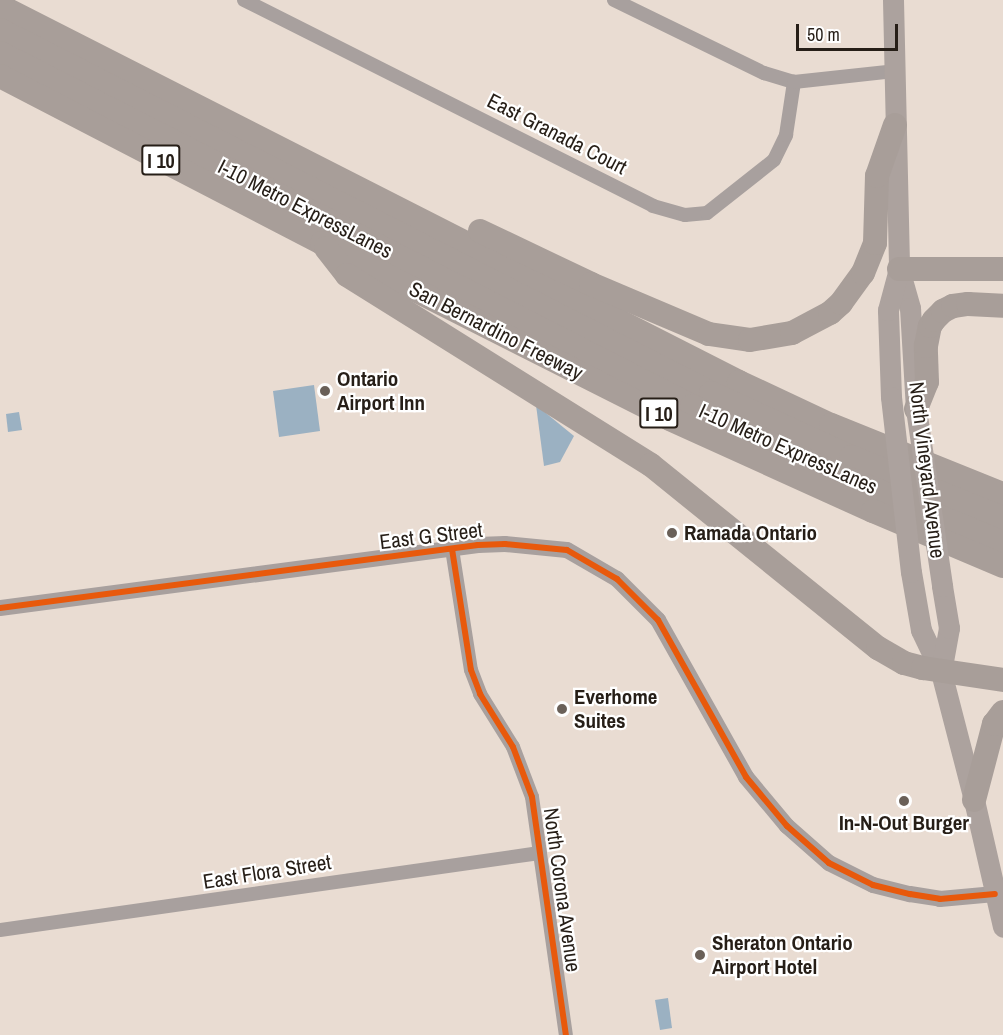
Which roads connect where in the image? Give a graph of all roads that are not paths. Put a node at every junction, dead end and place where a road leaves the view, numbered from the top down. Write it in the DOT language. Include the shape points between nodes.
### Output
graph roads {
  1 [pos="244,0"];
  2 [pos="614,0"];
  3 [pos="893,0"];
  4 [pos="0,6"];
  5 [pos="640,6"];
  6 [pos="0,30"];
  7 [pos="0,53"];
  8 [pos="896,71"];
  9 [pos="0,76"];
  10 [pos="794,82"];
  11 [pos="895,125"];
  12 [pos="373,194"];
  13 [pos="322,243"];
  14 [pos="899,269"];
  15 [pos="1003,269"];
  16 [pos="1003,306"];
  17 [pos="916,409"];
  18 [pos="875,443"];
  19 [pos="1003,477"];
  20 [pos="1003,494"];
  21 [pos="1003,518"];
  22 [pos="1003,543"];
  23 [pos="453,549"];
  24 [pos="1003,566"];
  25 [pos="0,608"];
  26 [pos="941,672"];
  27 [pos="1003,680"];
  28 [pos="1003,712"];
  29 [pos="974,800"];
  30 [pos="540,853"];
  31 [pos="995,894"];
  32 [pos="1003,927"];
  33 [pos="0,930"];
  34 [pos="566,1035"];
  1 -- 10 [label="street, East Granada Court" via="653,206 685,215 707,213 774,160 786,135"];
  2 -- 5 [label="street"];
  3 -- 8 [label="main road, North Vineyard Avenue"];
  4 -- 12 [label="highway"];
  5 -- 10 [label="street" via="764,73"];
  6 -- 21 [label="highway, I-10 Metro ExpressLanes" via="711,393 851,457"];
  7 -- 22 [label="highway, I-10 Metro ExpressLanes" via="692,406 814,464"];
  8 -- 10 [label="street"];
  8 -- 11 [label="main road, North Vineyard Avenue"];
  9 -- 13 [label="highway, San Bernardino Freeway / I 10"];
  11 -- 12 [label="highway" via="877,176 875,243 858,280 841,303 819,320 768,339 732,339 682,324 450,216"];
  11 -- 14 [label="main road, North Vineyard Avenue"];
  12 -- 18 [label="highway" via="739,382"];
  13 -- 24 [label="highway, San Bernardino Freeway / I 10" via="670,419"];
  13 -- 26 [label="highway" via="347,275 651,465 878,648 904,663"];
  14 -- 15 [label="highway"];
  14 -- 17 [label="main road, North Vineyard Avenue" via="910,308"];
  14 -- 26 [label="main road, North Vineyard Avenue, bridge" via="888,310 891,397 921,630"];
  16 -- 17 [label="highway" via="959,305 936,317 927,336 927,382"];
  17 -- 26 [label="main road, North Vineyard Avenue, bridge" via="949,627"];
  18 -- 19 [label="highway"];
  18 -- 20 [label="highway"];
  23 -- 25 [label="street, East G Street"];
  23 -- 30 [label="street, North Corona Avenue" via="471,670 480,694 524,771"];
  23 -- 31 [label="street, East G Street" via="505,544 567,550 617,579 658,620 746,777 787,826 829,863 873,885 910,894 940,899"];
  26 -- 27 [label="highway"];
  26 -- 29 [label="main road, North Vineyard Avenue"];
  28 -- 29 [label="highway" via="994,724"];
  29 -- 31 [label="main road, North Vineyard Avenue"];
  30 -- 33 [label="street, East Flora Street"];
  30 -- 34 [label="street, North Corona Avenue"];
  31 -- 32 [label="main road, North Vineyard Avenue"];
}
